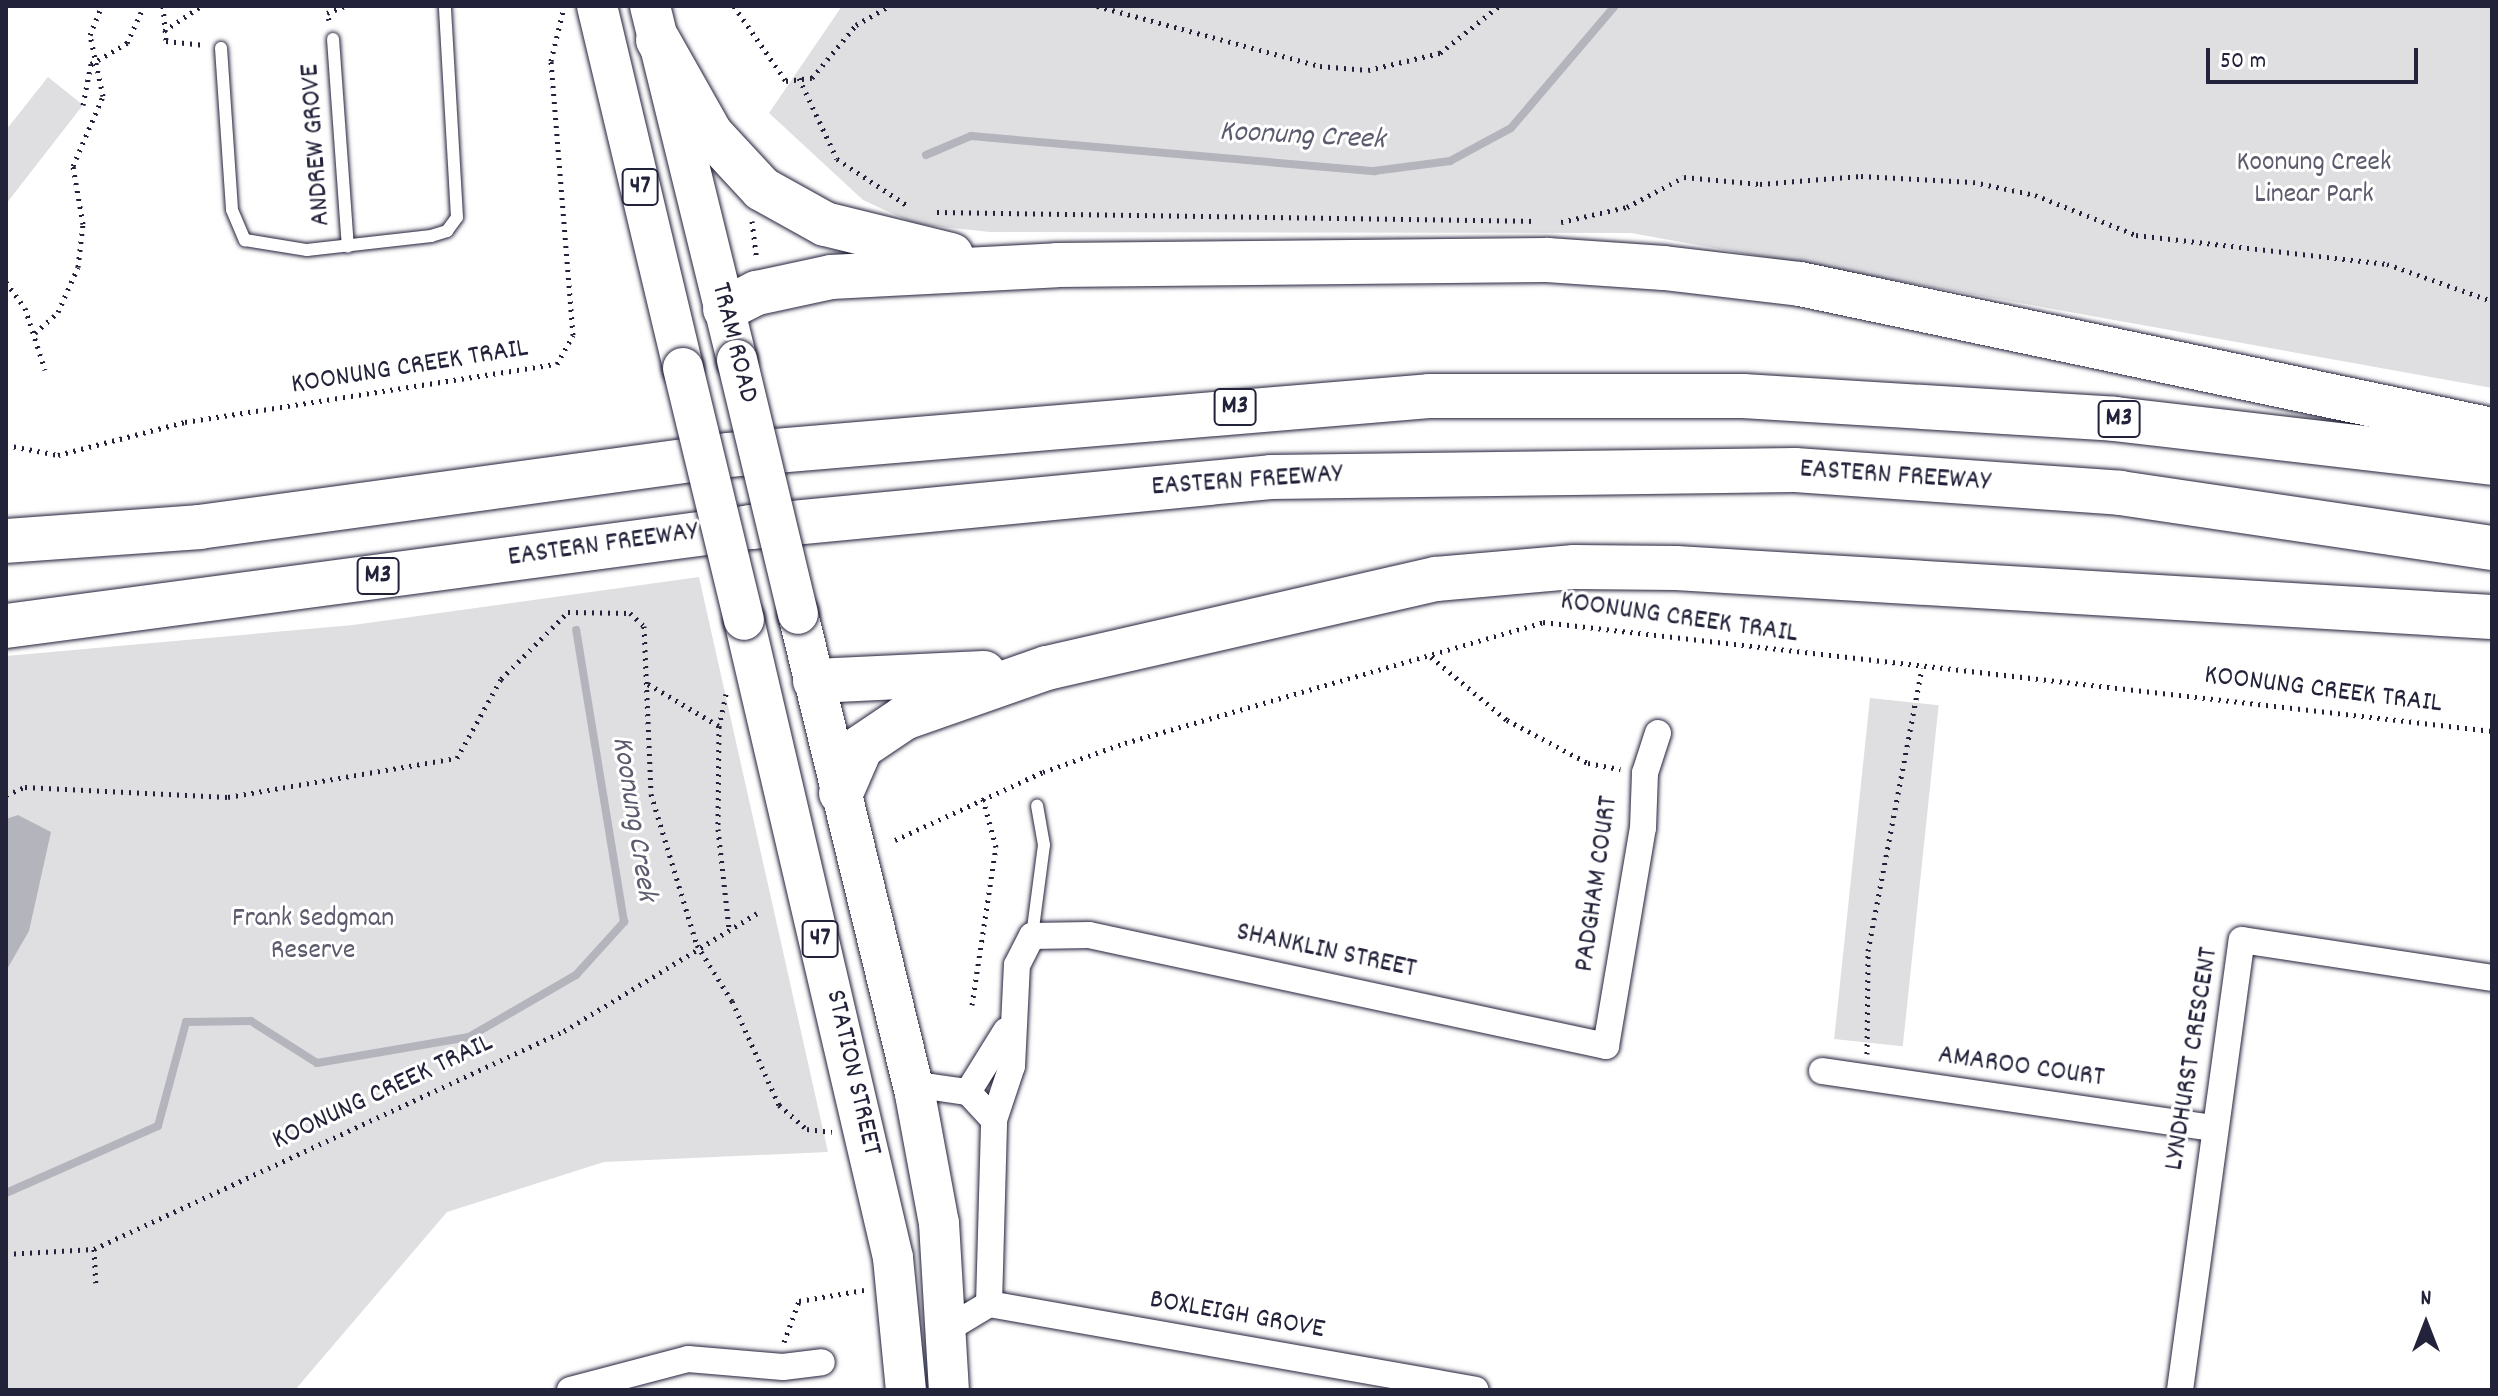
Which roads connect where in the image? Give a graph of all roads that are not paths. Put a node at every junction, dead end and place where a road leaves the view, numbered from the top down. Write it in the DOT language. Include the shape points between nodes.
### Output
graph roads {
  1 [pos="445,6"];
  2 [pos="597,6"];
  3 [pos="654,23"];
  4 [pos="333,39"];
  5 [pos="221,48"];
  6 [pos="348,246"];
  7 [pos="1057,265"];
  8 [pos="725,309"];
  9 [pos="683,368"];
  10 [pos="2492,430"];
  11 [pos="2492,463"];
  12 [pos="6,541"];
  13 [pos="2492,548"];
  14 [pos="2492,617"];
  15 [pos="744,620"];
  16 [pos="6,626"];
  17 [pos="1047,668"];
  18 [pos="815,681"];
  19 [pos="1658,733"];
  20 [pos="841,793"];
  21 [pos="1037,806"];
  22 [pos="1032,936"];
  23 [pos="2492,978"];
  24 [pos="1010,1020"];
  25 [pos="1606,1046"];
  26 [pos="1822,1071"];
  27 [pos="968,1092"];
  28 [pos="915,1094"];
  29 [pos="994,1120"];
  30 [pos="2211,1128"];
  31 [pos="893,1258"];
  32 [pos="883,1294"];
  33 [pos="989,1304"];
  34 [pos="949,1328"];
  35 [pos="822,1362"];
  36 [pos="570,1390"];
  37 [pos="906,1390"];
  38 [pos="949,1390"];
  39 [pos="1475,1390"];
  40 [pos="2180,1390"];
  1 -- 6 [label="lane" via="457,217 447,231 431,236"];
  2 -- 9 [label="main road, TRAM ROAD / 47"];
  3 -- 7 [label="highway" via="690,104 727,155 795,211 894,244"];
  3 -- 8 [label="main road, TRAM ROAD / 47"];
  4 -- 6 [label="lane, ANDREW GROVE"];
  5 -- 6 [label="lane" via="236,227 245,240 277,248"];
  7 -- 8 [label="highway" via="831,277 757,293"];
  7 -- 10 [label="highway" via="1547,260 1679,270 1800,284"];
  8 -- 9 [label="main road"];
  8 -- 18 [label="main road, TRAM ROAD / 47, bridge"];
  9 -- 15 [label="main road, TRAM ROAD / 47, bridge"];
  11 -- 12 [label="highway, M3" via="2114,419 1743,396 1429,396 744,453 199,527"];
  13 -- 16 [label="highway, EASTERN FREEWAY / M3" via="2120,493 1795,470 1302,476 751,527"];
  14 -- 17 [label="highway" via="1574,567 1436,579"];
  15 -- 18 [label="main road" via="772,660"];
  15 -- 31 [label="main road, STATION STREET / 47"];
  17 -- 18 [label="highway"];
  17 -- 20 [label="highway" via="884,728 861,747"];
  18 -- 20 [label="main road, STATION STREET / 47"];
  19 -- 25 [label="street, PADGHAM COURT" via="1645,773 1643,828"];
  20 -- 28 [label="main road, STATION STREET / 47"];
  21 -- 22 [label="lane" via="1044,845"];
  22 -- 24 [label="street" via="1017,965"];
  22 -- 25 [label="street, SHANKLIN STREET" via="1089,935"];
  23 -- 30 [label="street, LYNDHURST CRESCENT" via="2242,940"];
  24 -- 27 [label="street" via="994,1061"];
  24 -- 29 [label="street" via="1012,1066"];
  26 -- 30 [label="street, AMAROO COURT"];
  27 -- 28 [label="street" via="932,1087"];
  27 -- 29 [label="street"];
  28 -- 31 [label="main road" via="895,1138"];
  28 -- 34 [label="main road, STATION STREET / 47"];
  29 -- 33 [label="street"];
  30 -- 40 [label="street, LYNDHURST CRESCENT"];
  31 -- 32 [label="main road, STATION STREET / 47"];
  32 -- 34 [label="main road" via="931,1325"];
  32 -- 37 [label="main road, STATION STREET / 47"];
  33 -- 34 [label="street"];
  33 -- 39 [label="street, BOXLEIGH GROVE"];
  34 -- 38 [label="main road, STATION STREET / 47"];
  35 -- 36 [label="street" via="774,1366 688,1359"];
}
